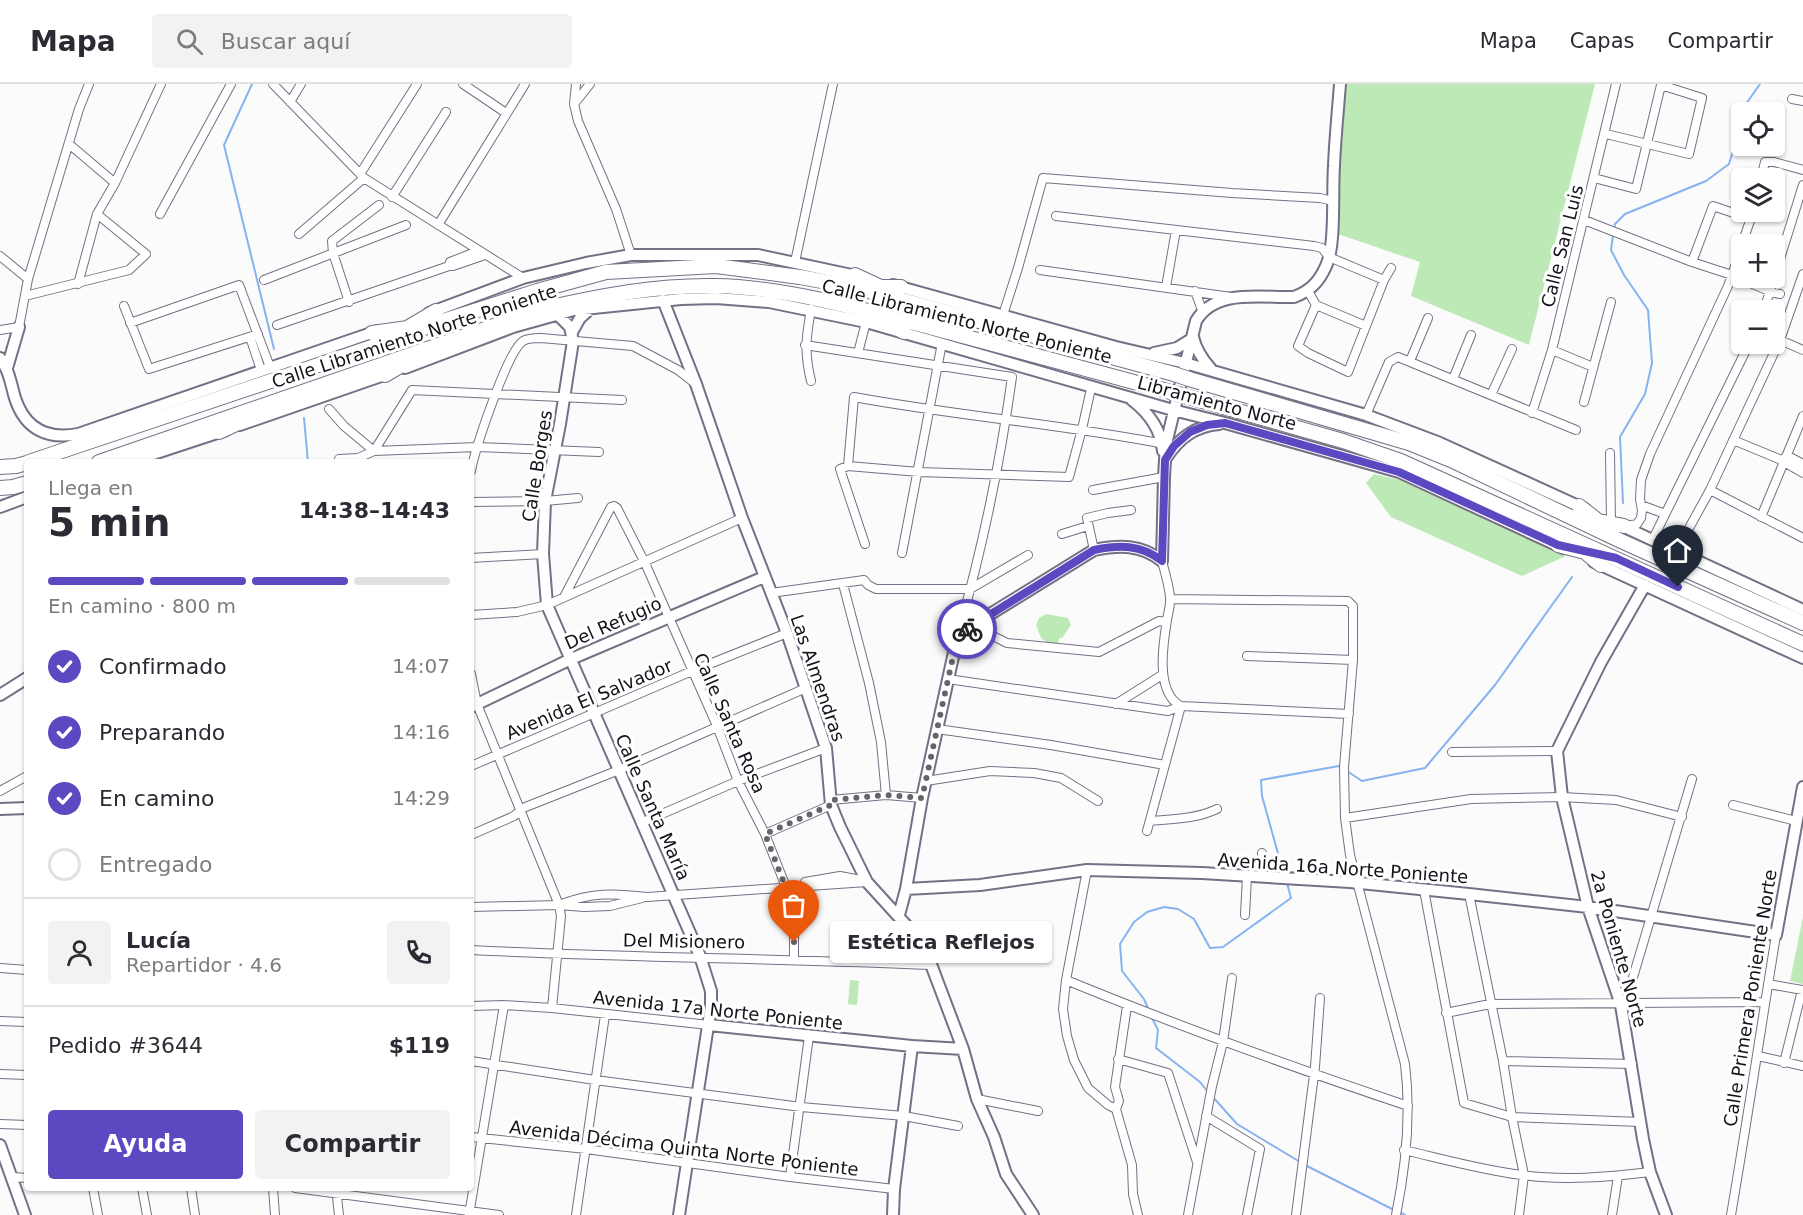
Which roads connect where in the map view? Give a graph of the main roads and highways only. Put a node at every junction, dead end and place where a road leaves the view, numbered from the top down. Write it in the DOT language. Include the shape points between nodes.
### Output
graph roads {
  1 [pos="854,281"];
  2 [pos="882,287"];
  3 [pos="901,287"];
  4 [pos="909,302"];
  5 [pos="865,316"];
  6 [pos="438,317"];
  7 [pos="906,327"];
  8 [pos="375,339"];
  9 [pos="446,347"];
  10 [pos="384,369"];
  11 [pos="300,393"];
  12 [pos="219,432"];
  13 [pos="36,459"];
  14 [pos="108,459"];
  15 [pos="24,463"];
  16 [pos="0,467"];
  17 [pos="24,484"];
  18 [pos="0,488"];
  19 [pos="1574,511"];
  20 [pos="1561,541"];
  21 [pos="1621,542"];
  22 [pos="1586,552"];
  23 [pos="1616,558"];
  24 [pos="1601,565"];
  25 [pos="1803,623"];
  26 [pos="1803,644"];
  1 -- 2 [label="highway"];
  1 -- 4 [label="highway, Calle Libramiento Norte Poniente"];
  1 -- 6 [label="highway, Calle Libramiento Norte Poniente" via="716,266 606,272"];
  2 -- 3 [label="highway"];
  2 -- 4 [label="highway"];
  4 -- 19 [label="highway, Calle Libramiento Norte Poniente, bridge" via="1408,442"];
  5 -- 7 [label="highway, Calle Libramiento Norte Poniente"];
  5 -- 7 [label="highway"];
  5 -- 9 [label="highway, Calle Libramiento Norte Poniente" via="778,292 717,286 671,287 613,293 543,309"];
  6 -- 8 [label="highway, Calle Libramiento Norte Poniente"];
  6 -- 8 [label="highway"];
  7 -- 20 [label="highway, Calle Libramiento Norte Poniente, bridge" via="1171,392 1343,441 1401,461"];
  8 -- 13 [label="highway, Calle Libramiento Norte Poniente"];
  9 -- 10 [label="highway"];
  9 -- 10 [label="highway, Calle Libramiento Norte Poniente"];
  10 -- 11 [label="highway, Calle Libramiento Norte Poniente"];
  11 -- 12 [label="highway"];
  11 -- 14 [label="highway, Calle Libramiento Norte Poniente"];
  15 -- 16 [label="highway, Calle Libramiento Norte Poniente"];
  17 -- 18 [label="highway"];
  19 -- 21 [label="highway"];
  19 -- 21 [label="highway" via="1611,523"];
  20 -- 22 [label="highway"];
  20 -- 23 [label="highway, Calle Libramiento Norte Poniente"];
  21 -- 25 [label="highway"];
  22 -- 23 [label="highway"];
  22 -- 24 [label="highway"];
  23 -- 26 [label="highway, Calle Libramiento Norte Poniente"];
}
